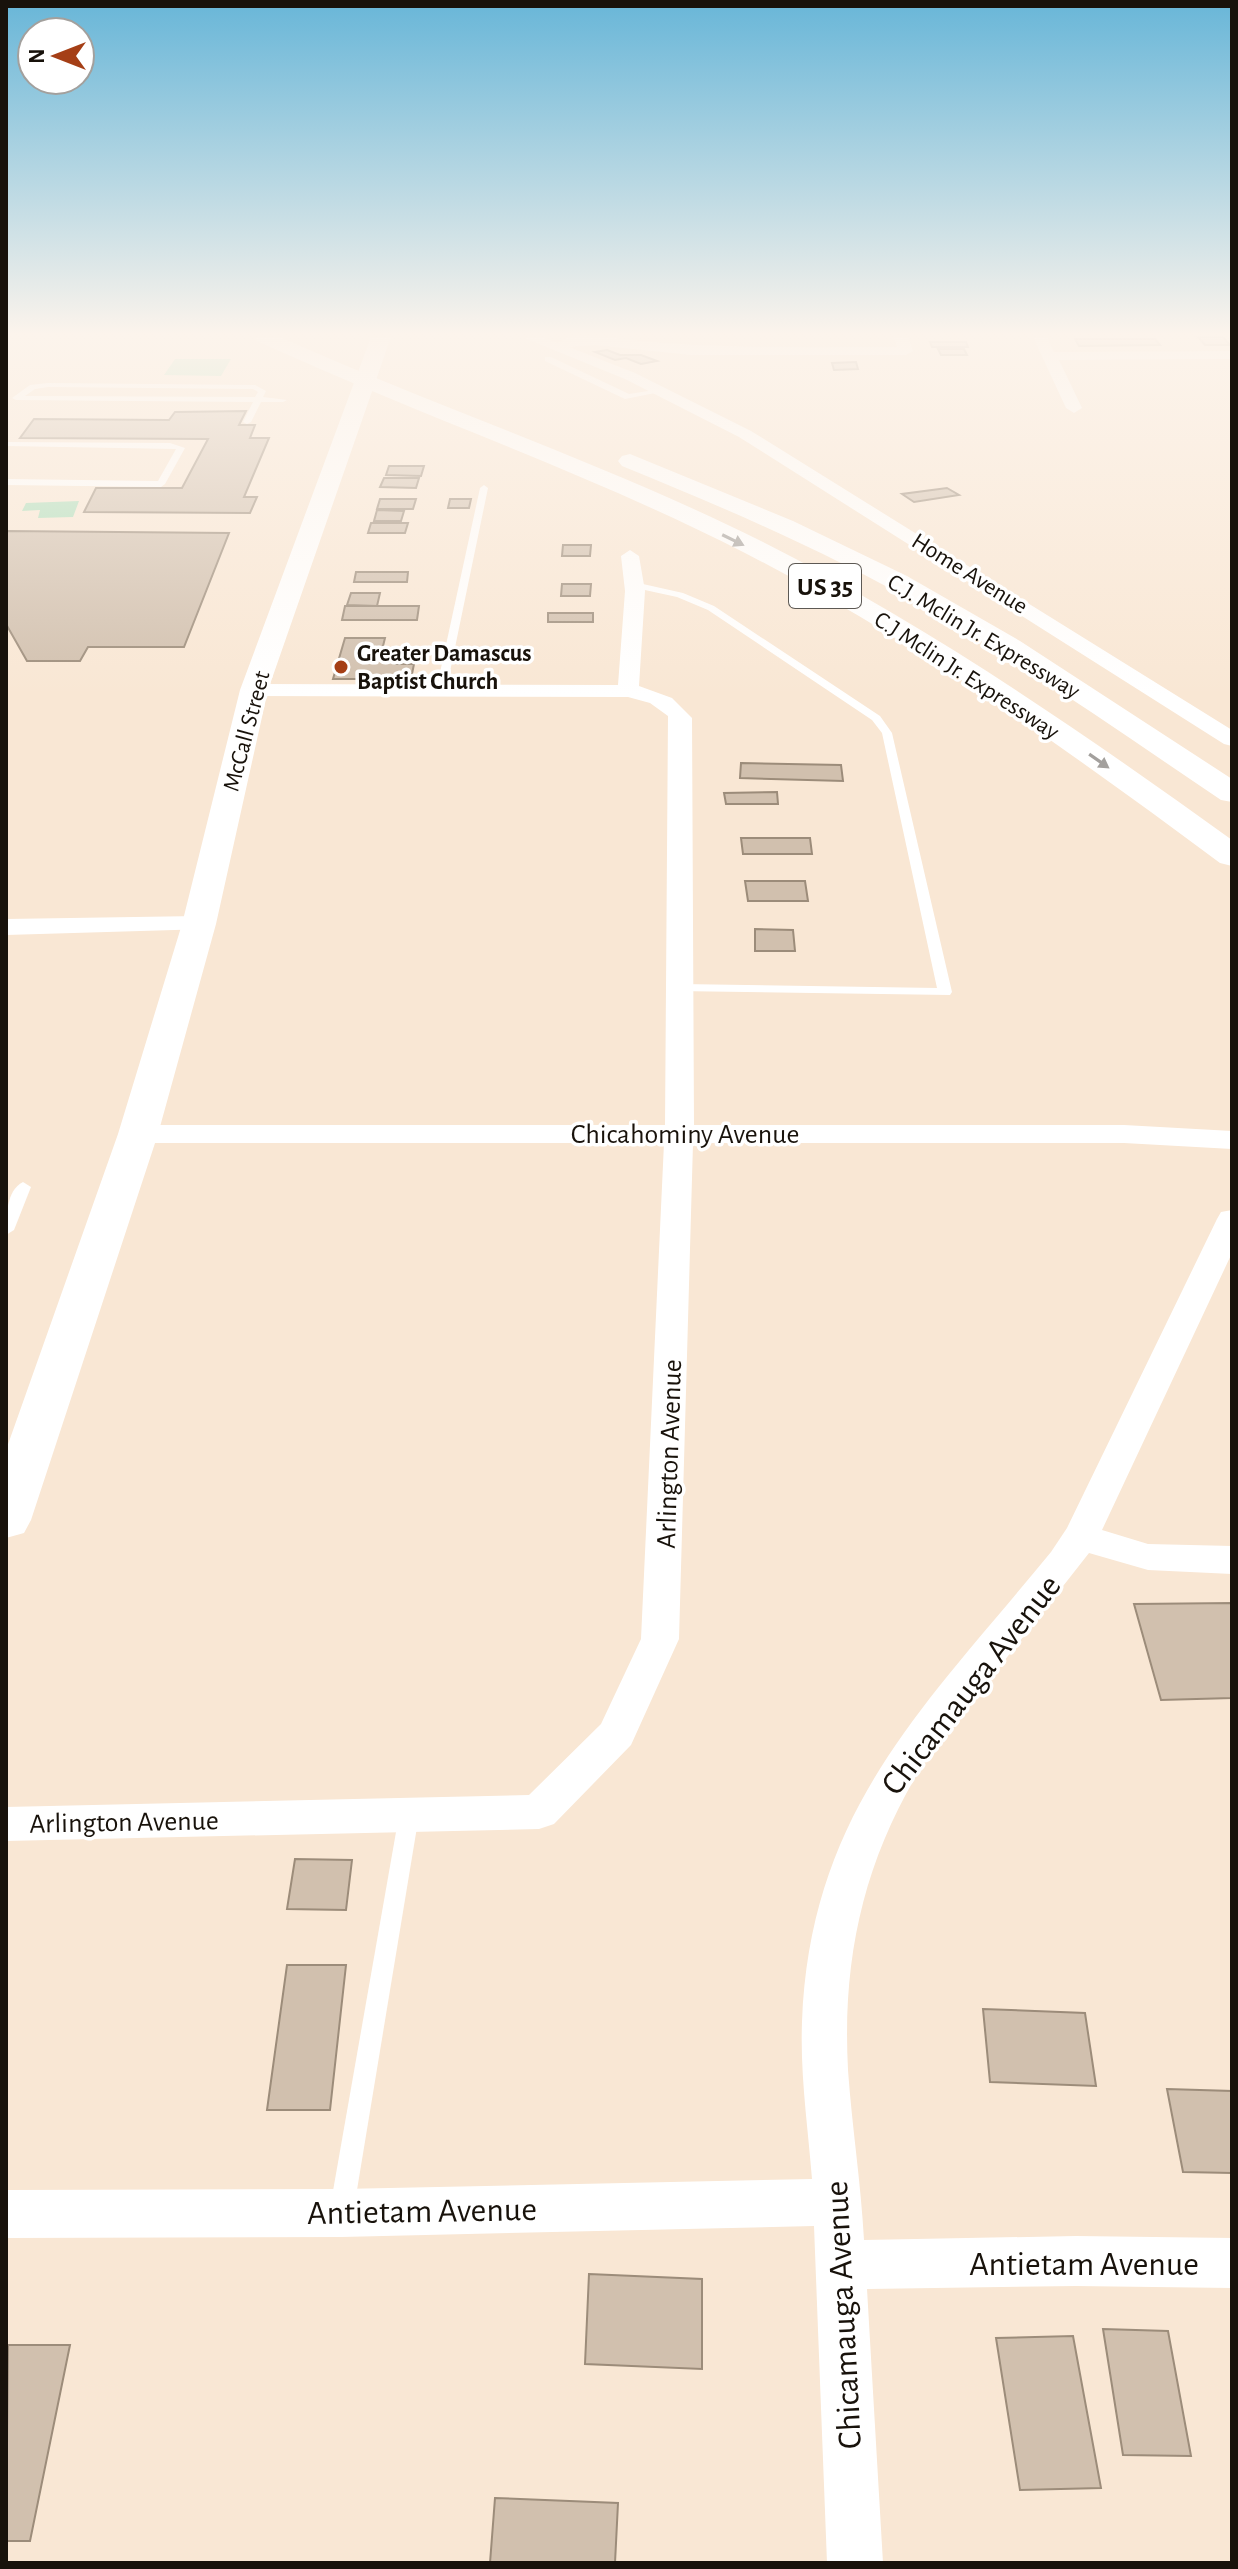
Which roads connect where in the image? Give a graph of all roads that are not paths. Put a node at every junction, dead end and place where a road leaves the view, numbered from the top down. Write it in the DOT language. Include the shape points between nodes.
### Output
graph roads {
  1 [pos="176,457"];
  2 [pos="338,457"];
  3 [pos="544,457"];
  4 [pos="617,457"];
  5 [pos="783,457"];
  6 [pos="6,482"];
  7 [pos="484,488"];
  8 [pos="630,556"];
  9 [pos="634,585"];
  10 [pos="254,690"];
  11 [pos="441,691"];
  12 [pos="628,691"];
  13 [pos="1232,739"];
  14 [pos="1232,793"];
  15 [pos="1232,856"];
  16 [pos="199,924"];
  17 [pos="6,927"];
  18 [pos="680,988"];
  19 [pos="138,1134"];
  20 [pos="679,1134"];
  21 [pos="1232,1140"];
  22 [pos="23,1187"];
  23 [pos="1232,1219"];
  24 [pos="6,1230"];
  25 [pos="6,1520"];
  26 [pos="1080,1537"];
  27 [pos="1232,1560"];
  28 [pos="409,1815"];
  29 [pos="6,1824"];
  30 [pos="838,2201"];
  31 [pos="341,2213"];
  32 [pos="6,2214"];
  33 [pos="840,2262"];
  34 [pos="1232,2263"];
  35 [pos="855,2563"];
  1 -- 6 [label="lane" via="161,484"];
  2 -- 10 [label="main road, McCall Street"];
  3 -- 15 [label="main road, C.J Mclin Jr. Expressway / US 35, one-way" via="693,520 817,581 1056,731"];
  4 -- 14 [label="main road, C.J. Mclin Jr. Expressway / US 35" via="817,541 935,603"];
  5 -- 13 [label="street, Home Avenue"];
  7 -- 11 [label="lane"];
  8 -- 9 [label="street"];
  9 -- 12 [label="street"];
  9 -- 18 [label="lane" via="711,608 876,718 887,733 945,992"];
  10 -- 11 [label="street, Arlington Avenue"];
  10 -- 16 [label="main road, McCall Street"];
  11 -- 12 [label="street, Arlington Avenue"];
  12 -- 18 [label="street, Arlington Avenue" via="661,700 681,718"];
  16 -- 17 [label="street"];
  16 -- 19 [label="main road, McCall Street"];
  18 -- 20 [label="street, Arlington Avenue"];
  19 -- 20 [label="street, Chicahominy Avenue"];
  19 -- 25 [label="main road, McCall Street"];
  20 -- 21 [label="street, Chicahominy Avenue" via="1124,1134"];
  20 -- 28 [label="street, Arlington Avenue" via="660,1639 617,1734 539,1812"];
  22 -- 24 [label="lane"];
  23 -- 26 [label="street, Chicamauga Avenue"];
  26 -- 27 [label="street" via="1148,1557"];
  26 -- 30 [label="street, Chicamauga Avenue" via="910,1752 868,1819 852,1857 829,1960 825,2012"];
  28 -- 29 [label="street, Arlington Avenue"];
  28 -- 31 [label="lane"];
  30 -- 31 [label="street, Antietam Avenue"];
  30 -- 33 [label="street, Chicamauga Avenue"];
  31 -- 32 [label="street, Antietam Avenue"];
  33 -- 34 [label="street, Antietam Avenue"];
  33 -- 35 [label="street, Chicamauga Avenue"];
}
